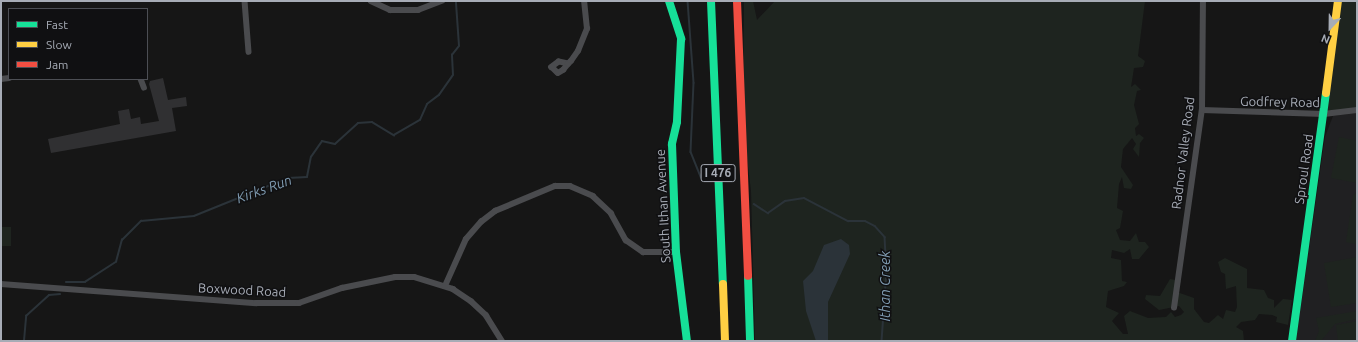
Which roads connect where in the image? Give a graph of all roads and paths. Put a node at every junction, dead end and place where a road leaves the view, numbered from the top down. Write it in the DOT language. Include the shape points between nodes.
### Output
graph roads {
  1 [pos="245,1"];
  2 [pos="371,1"];
  3 [pos="442,1"];
  4 [pos="584,1"];
  5 [pos="669,1"];
  6 [pos="711,1"];
  7 [pos="737,1"];
  8 [pos="1203,1"];
  9 [pos="1338,1"];
  10 [pos="249,52"];
  11 [pos="568,64"];
  12 [pos="141,80"];
  13 [pos="144,87"];
  14 [pos="1202,110"];
  15 [pos="1357,110"];
  16 [pos="1324,114"];
  17 [pos="676,252"];
  18 [pos="1,284"];
  19 [pos="445,286"];
  20 [pos="1174,308"];
  21 [pos="502,341"];
  22 [pos="687,341"];
  23 [pos="725,341"];
  24 [pos="750,341"];
  25 [pos="1292,341"];
  1 -- 10 [label="street"];
  2 -- 3 [label="street" via="390,10 418,10"];
  4 -- 11 [label="street" via="587,29"];
  5 -- 17 [label="main road, South Ithan Avenue" via="681,39 677,122 672,144"];
  6 -- 23 [label="main road, I 476"];
  7 -- 24 [label="main road, I 476"];
  8 -- 14 [label="street, Radnor Valley Road"];
  9 -- 16 [label="main road, Sproul Road"];
  12 -- 13 [label="street"];
  14 -- 16 [label="street, Godfrey Road"];
  14 -- 20 [label="street, Radnor Valley Road"];
  15 -- 16 [label="street, Godfrey Road"];
  16 -- 25 [label="main road, Sproul Road"];
  17 -- 19 [label="street" via="643,252 626,240 611,213 593,196 570,186 555,186 495,211 481,222 466,239"];
  17 -- 22 [label="main road, South Ithan Avenue"];
  18 -- 19 [label="street, Boxwood Road" via="256,304 299,303 342,288 395,277 414,277"];
  19 -- 21 [label="street, Boxwood Road" via="486,315"];
}
